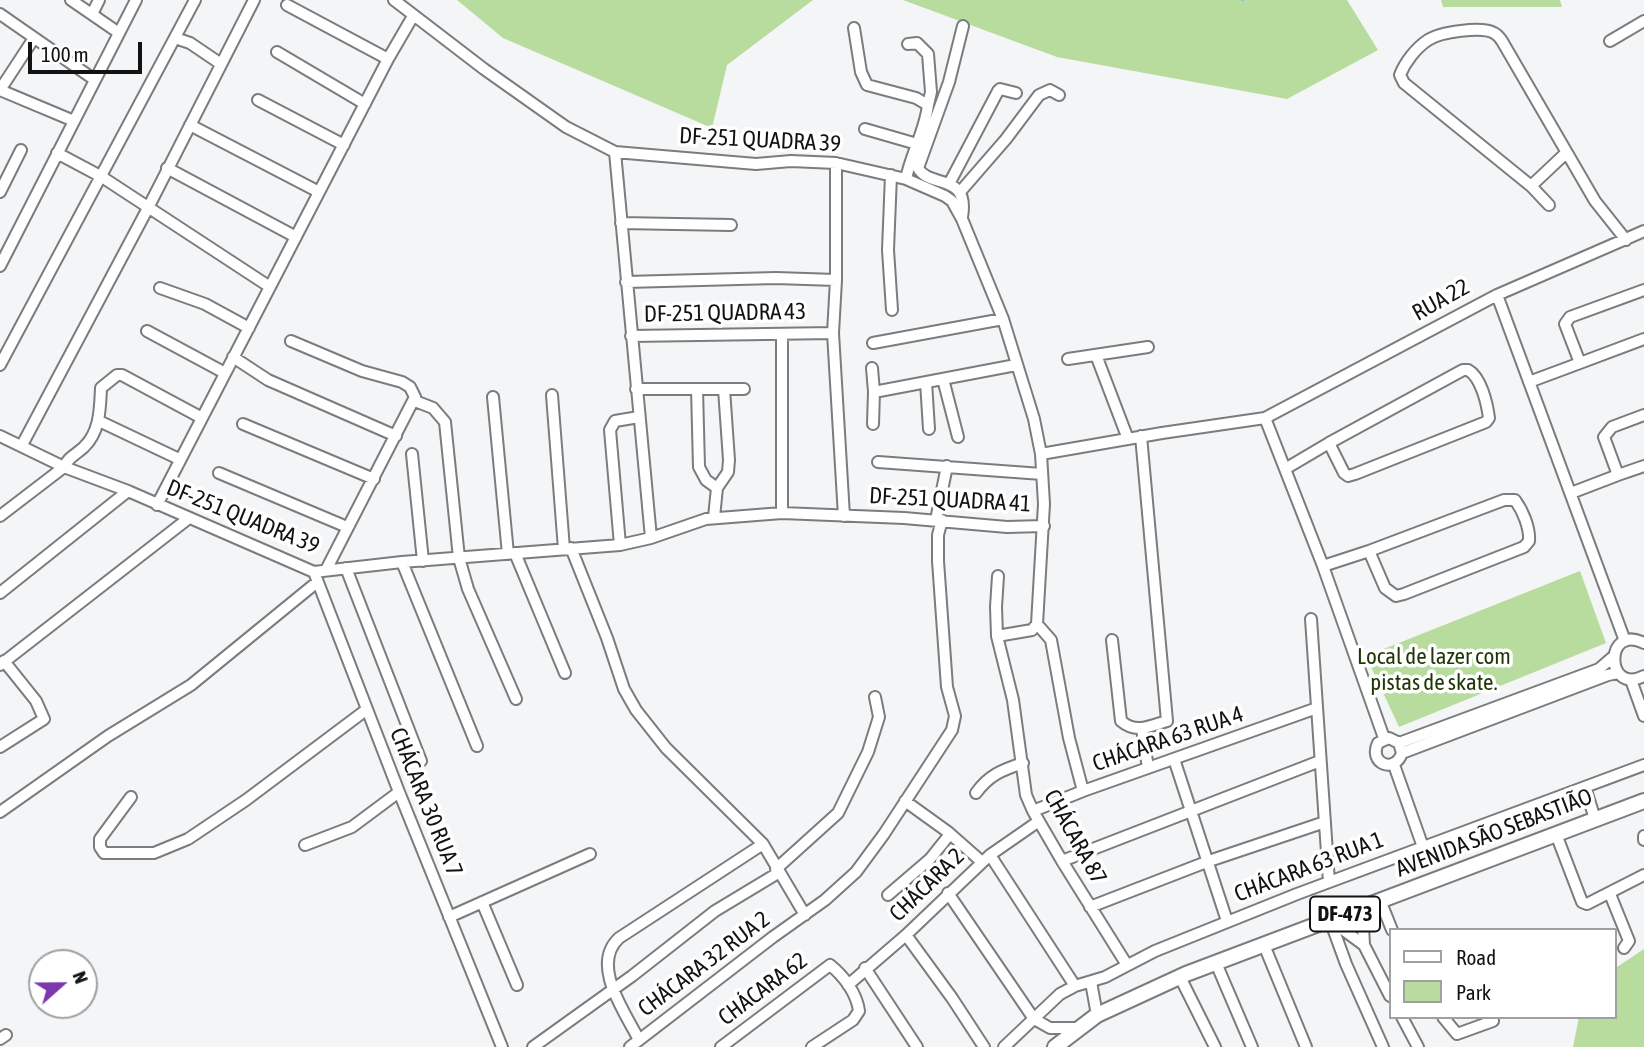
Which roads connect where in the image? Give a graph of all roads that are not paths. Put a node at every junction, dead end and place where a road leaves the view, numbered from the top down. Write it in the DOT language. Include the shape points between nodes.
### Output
graph roads {
  1 [pos="71,0"];
  2 [pos="99,0"];
  3 [pos="136,0"];
  4 [pos="195,0"];
  5 [pos="254,0"];
  6 [pos="394,0"];
  7 [pos="287,5"];
  8 [pos="92,14"];
  9 [pos="0,15"];
  10 [pos="413,16"];
  11 [pos="1644,21"];
  12 [pos="963,26"];
  13 [pos="854,28"];
  14 [pos="119,33"];
  15 [pos="34,38"];
  16 [pos="175,38"];
  17 [pos="1609,41"];
  18 [pos="908,44"];
  19 [pos="276,52"];
  20 [pos="388,59"];
  21 [pos="221,64"];
  22 [pos="95,80"];
  23 [pos="0,90"];
  24 [pos="1016,93"];
  25 [pos="1059,95"];
  26 [pos="258,100"];
  27 [pos="365,104"];
  28 [pos="928,105"];
  29 [pos="74,121"];
  30 [pos="190,125"];
  31 [pos="864,129"];
  32 [pos="917,144"];
  33 [pos="344,145"];
  34 [pos="21,150"];
  35 [pos="615,152"];
  36 [pos="57,153"];
  37 [pos="1566,153"];
  38 [pos="836,163"];
  39 [pos="167,168"];
  40 [pos="891,175"];
  41 [pos="102,177"];
  42 [pos="906,179"];
  43 [pos="949,184"];
  44 [pos="1531,186"];
  45 [pos="0,192"];
  46 [pos="319,192"];
  47 [pos="960,192"];
  48 [pos="1549,205"];
  49 [pos="148,208"];
  50 [pos="962,219"];
  51 [pos="621,223"];
  52 [pos="731,225"];
  53 [pos="1644,231"];
  54 [pos="296,237"];
  55 [pos="1626,240"];
  56 [pos="0,266"];
  57 [pos="836,280"];
  58 [pos="626,282"];
  59 [pos="270,287"];
  60 [pos="160,288"];
  61 [pos="1644,290"];
  62 [pos="1497,295"];
  63 [pos="892,310"];
  64 [pos="1003,319"];
  65 [pos="248,328"];
  66 [pos="147,331"];
  67 [pos="833,333"];
  68 [pos="782,334"];
  69 [pos="631,336"];
  70 [pos="1644,339"];
  71 [pos="291,341"];
  72 [pos="873,342"];
  73 [pos="1148,346"];
  74 [pos="1096,355"];
  75 [pos="233,357"];
  76 [pos="1068,359"];
  77 [pos="1580,363"];
  78 [pos="0,365"];
  79 [pos="1016,366"];
  80 [pos="872,368"];
  81 [pos="225,373"];
  82 [pos="943,379"];
  83 [pos="926,382"];
  84 [pos="1530,382"];
  85 [pos="636,389"];
  86 [pos="697,389"];
  87 [pos="724,389"];
  88 [pos="744,389"];
  89 [pos="874,392"];
  90 [pos="552,395"];
  91 [pos="493,397"];
  92 [pos="415,401"];
  93 [pos="1644,415"];
  94 [pos="639,417"];
  95 [pos="202,418"];
  96 [pos="1265,418"];
  97 [pos="99,421"];
  98 [pos="873,424"];
  99 [pos="243,425"];
  100 [pos="929,429"];
  101 [pos="396,436"];
  102 [pos="1141,436"];
  103 [pos="958,437"];
  104 [pos="5,438"];
  105 [pos="1128,439"];
  106 [pos="1329,443"];
  107 [pos="22,445"];
  108 [pos="0,447"];
  109 [pos="412,454"];
  110 [pos="1041,454"];
  111 [pos="179,459"];
  112 [pos="878,462"];
  113 [pos="947,466"];
  114 [pos="1644,466"];
  115 [pos="64,467"];
  116 [pos="1285,469"];
  117 [pos="219,473"];
  118 [pos="1042,474"];
  119 [pos="1618,475"];
  120 [pos="374,479"];
  121 [pos="717,488"];
  122 [pos="128,491"];
  123 [pos="1571,493"];
  124 [pos="157,505"];
  125 [pos="782,513"];
  126 [pos="0,516"];
  127 [pos="844,516"];
  128 [pos="715,517"];
  129 [pos="189,518"];
  130 [pos="939,520"];
  131 [pos="1044,526"];
  132 [pos="347,527"];
  133 [pos="651,538"];
  134 [pos="620,545"];
  135 [pos="568,548"];
  136 [pos="1369,551"];
  137 [pos="512,554"];
  138 [pos="459,558"];
  139 [pos="423,561"];
  140 [pos="402,562"];
  141 [pos="1323,566"];
  142 [pos="346,568"];
  143 [pos="326,570"];
  144 [pos="998,576"];
  145 [pos="315,577"];
  146 [pos="0,593"];
  147 [pos="1311,619"];
  148 [pos="1037,624"];
  149 [pos="997,636"];
  150 [pos="1112,640"];
  151 [pos="1625,641"];
  152 [pos="1644,643"];
  153 [pos="1614,656"];
  154 [pos="2,663"];
  155 [pos="565,673"];
  156 [pos="1618,673"];
  157 [pos="1644,676"];
  158 [pos="1632,680"];
  159 [pos="876,697"];
  160 [pos="516,699"];
  161 [pos="1317,708"];
  162 [pos="366,710"];
  163 [pos="1644,716"];
  164 [pos="1142,729"];
  165 [pos="1384,738"];
  166 [pos="477,746"];
  167 [pos="0,747"];
  168 [pos="1401,748"];
  169 [pos="1174,759"];
  170 [pos="421,761"];
  171 [pos="1320,761"];
  172 [pos="1023,763"];
  173 [pos="1394,765"];
  174 [pos="1644,765"];
  175 [pos="1148,768"];
  176 [pos="1585,787"];
  177 [pos="1083,791"];
  178 [pos="398,792"];
  179 [pos="976,793"];
  180 [pos="131,797"];
  181 [pos="1643,799"];
  182 [pos="905,801"];
  183 [pos="2,806"];
  184 [pos="1192,810"];
  185 [pos="1036,816"];
  186 [pos="1594,819"];
  187 [pos="1325,822"];
  188 [pos="950,834"];
  189 [pos="1556,834"];
  190 [pos="762,844"];
  191 [pos="305,845"];
  192 [pos="1423,847"];
  193 [pos="590,854"];
  194 [pos="986,859"];
  195 [pos="1062,861"];
  196 [pos="1209,861"];
  197 [pos="777,871"];
  198 [pos="1644,876"];
  199 [pos="1329,882"];
  200 [pos="948,893"];
  201 [pos="1610,894"];
  202 [pos="888,895"];
  203 [pos="1380,900"];
  204 [pos="482,902"];
  205 [pos="1090,907"];
  206 [pos="1362,907"];
  207 [pos="805,915"];
  208 [pos="449,916"];
  209 [pos="1330,920"];
  210 [pos="1227,921"];
  211 [pos="1391,928"];
  212 [pos="906,935"];
  213 [pos="1264,945"];
  214 [pos="1364,945"];
  215 [pos="1624,948"];
  216 [pos="1216,963"];
  217 [pos="1127,965"];
  218 [pos="865,968"];
  219 [pos="1180,977"];
  220 [pos="1091,982"];
  221 [pos="517,985"];
  222 [pos="848,985"];
  223 [pos="1075,986"];
  224 [pos="613,988"];
  225 [pos="1388,992"];
  226 [pos="1097,1015"];
  227 [pos="1034,1018"];
  228 [pos="1403,1019"];
  229 [pos="1445,1019"];
  230 [pos="1493,1021"];
  231 [pos="1079,1028"];
  232 [pos="635,1044"];
  233 [pos="502,1047"];
  234 [pos="533,1047"];
  235 [pos="721,1047"];
  236 [pos="813,1047"];
  237 [pos="917,1047"];
  238 [pos="984,1047"];
  239 [pos="1004,1047"];
  240 [pos="1055,1047"];
  241 [pos="1214,1047"];
  242 [pos="1252,1047"];
  243 [pos="1306,1047"];
  244 [pos="1383,1047"];
  245 [pos="1418,1047"];
  1 -- 8 [label="street"];
  2 -- 8 [label="street"];
  3 -- 14 [label="street"];
  4 -- 16 [label="street"];
  5 -- 21 [label="street"];
  6 -- 10 [label="street, DF-251 QUADRA 39"];
  7 -- 20 [label="street"];
  8 -- 14 [label="street"];
  9 -- 15 [label="street"];
  10 -- 20 [label="street"];
  10 -- 35 [label="street, DF-251 QUADRA 39" via="566,128"];
  11 -- 17 [label="street"];
  12 -- 43 [label="street" via="918,168"];
  13 -- 28 [label="street" via="867,85"];
  14 -- 22 [label="street"];
  15 -- 22 [label="street"];
  15 -- 23 [label="street"];
  16 -- 21 [label="street"];
  16 -- 41 [label="street"];
  18 -- 28 [label="street" via="917,43 928,54"];
  19 -- 27 [label="street"];
  20 -- 27 [label="street"];
  21 -- 30 [label="street"];
  22 -- 29 [label="street"];
  23 -- 29 [label="street"];
  24 -- 43 [label="street" via="998,91"];
  25 -- 47 [label="street" via="1050,90 1039,95"];
  26 -- 33 [label="street"];
  27 -- 33 [label="street"];
  28 -- 32 [label="street"];
  29 -- 36 [label="street"];
  30 -- 39 [label="street"];
  30 -- 46 [label="street"];
  31 -- 32 [label="street"];
  32 -- 42 [label="street"];
  33 -- 46 [label="street"];
  34 -- 45 [label="street"];
  35 -- 38 [label="street, DF-251 QUADRA 39" via="756,164"];
  35 -- 51 [label="street, DF-251 QUADRA 43"];
  36 -- 41 [label="street"];
  36 -- 56 [label="street"];
  37 -- 44 [label="street"];
  37 -- 44 [label="street" via="1494,33 1468,30 1437,36 1416,50 1402,71 1404,83"];
  37 -- 55 [label="street"];
  38 -- 40 [label="street, DF-251 QUADRA 39"];
  38 -- 57 [label="street, DF-251 QUADRA 41"];
  39 -- 49 [label="street"];
  39 -- 54 [label="street"];
  40 -- 42 [label="street, DF-251 QUADRA 39"];
  40 -- 63 [label="street" via="888,250"];
  41 -- 49 [label="street"];
  41 -- 78 [label="street"];
  42 -- 50 [label="street, DF-251 QUADRA 39" via="945,196"];
  43 -- 47 [label="street"];
  44 -- 48 [label="street"];
  46 -- 54 [label="street"];
  47 -- 50 [label="street"];
  49 -- 59 [label="street"];
  49 -- 107 [label="street"];
  50 -- 64 [label="street, DF-251 QUADRA 39"];
  51 -- 52 [label="street"];
  51 -- 58 [label="street, DF-251 QUADRA 43"];
  53 -- 55 [label="street, RUA 22"];
  54 -- 59 [label="street"];
  55 -- 62 [label="street, RUA 22"];
  57 -- 58 [label="street, DF-251 QUADRA 43"];
  57 -- 67 [label="street, DF-251 QUADRA 41"];
  58 -- 69 [label="street, DF-251 QUADRA 43"];
  59 -- 65 [label="street"];
  60 -- 65 [label="street" via="205,304"];
  61 -- 77 [label="street" via="1570,317 1565,324"];
  62 -- 84 [label="street"];
  62 -- 96 [label="street, RUA 22"];
  64 -- 72 [label="street"];
  64 -- 79 [label="street, DF-251 QUADRA 39"];
  65 -- 75 [label="street"];
  66 -- 81 [label="street"];
  67 -- 68 [label="street, DF-251 QUADRA 43"];
  67 -- 127 [label="street, DF-251 QUADRA 41"];
  68 -- 69 [label="street, DF-251 QUADRA 43"];
  68 -- 125 [label="street"];
  69 -- 85 [label="street"];
  70 -- 77 [label="street"];
  71 -- 92 [label="street" via="402,382 414,392"];
  73 -- 74 [label="street"];
  74 -- 76 [label="street"];
  74 -- 105 [label="street"];
  75 -- 81 [label="street"];
  75 -- 101 [label="street" via="268,380"];
  77 -- 84 [label="street"];
  79 -- 82 [label="street"];
  79 -- 110 [label="street, DF-251 QUADRA 41"];
  80 -- 89 [label="street"];
  81 -- 95 [label="street"];
  82 -- 83 [label="street"];
  82 -- 103 [label="street"];
  83 -- 89 [label="street"];
  83 -- 100 [label="street"];
  84 -- 123 [label="street"];
  85 -- 86 [label="street"];
  85 -- 94 [label="street"];
  86 -- 87 [label="street"];
  86 -- 121 [label="street" via="699,467"];
  87 -- 88 [label="street"];
  87 -- 121 [label="street" via="729,460"];
  89 -- 98 [label="street"];
  90 -- 135 [label="street"];
  91 -- 137 [label="street"];
  92 -- 101 [label="street"];
  92 -- 138 [label="street" via="433,408 445,422"];
  93 -- 119 [label="street" via="1606,432 1607,449"];
  94 -- 133 [label="street"];
  94 -- 134 [label="street" via="619,419 610,430"];
  95 -- 97 [label="street" via="119,374 101,388"];
  95 -- 111 [label="street"];
  96 -- 102 [label="street, RUA 22"];
  96 -- 116 [label="street"];
  97 -- 111 [label="street"];
  97 -- 115 [label="street" via="88,444"];
  99 -- 120 [label="street"];
  101 -- 120 [label="street"];
  102 -- 105 [label="street, RUA 22"];
  102 -- 164 [label="street" via="1167,721"];
  104 -- 107 [label="street, DF-251 QUADRA 39"];
  104 -- 108 [label="street"];
  105 -- 110 [label="street, RUA 22"];
  106 -- 106 [label="street" via="1463,370 1476,376 1488,408 1489,418 1482,426 1348,476"];
  106 -- 116 [label="street"];
  107 -- 115 [label="street, DF-251 QUADRA 39"];
  109 -- 139 [label="street"];
  110 -- 118 [label="street, DF-251 QUADRA 41"];
  111 -- 124 [label="street"];
  112 -- 113 [label="street, DF-251 QUADRA 41"];
  113 -- 118 [label="street, DF-251 QUADRA 41"];
  113 -- 130 [label="street, CHÁCARA 32 RUA 2"];
  114 -- 119 [label="street"];
  115 -- 122 [label="street, DF-251 QUADRA 39"];
  115 -- 126 [label="street"];
  116 -- 141 [label="street"];
  117 -- 132 [label="street"];
  118 -- 131 [label="street, DF-251 QUADRA 41"];
  119 -- 123 [label="street"];
  120 -- 132 [label="street"];
  121 -- 128 [label="street"];
  122 -- 124 [label="street, DF-251 QUADRA 39"];
  122 -- 146 [label="street"];
  123 -- 151 [label="street"];
  124 -- 129 [label="street, DF-251 QUADRA 39"];
  125 -- 127 [label="street, DF-251 QUADRA 41"];
  125 -- 128 [label="street, DF-251 QUADRA 41"];
  127 -- 130 [label="street, DF-251 QUADRA 41"];
  128 -- 133 [label="street, DF-251 QUADRA 41"];
  129 -- 145 [label="street, DF-251 QUADRA 39"];
  129 -- 154 [label="street"];
  130 -- 131 [label="street, DF-251 QUADRA 41"];
  130 -- 182 [label="street, CHÁCARA 32 RUA 2" via="942,629 955,723"];
  131 -- 148 [label="street"];
  132 -- 143 [label="street"];
  133 -- 134 [label="street, DF-251 QUADRA 39"];
  134 -- 135 [label="street, DF-251 QUADRA 39"];
  135 -- 137 [label="street, DF-251 QUADRA 39"];
  135 -- 190 [label="street" via="636,710 666,748"];
  136 -- 136 [label="street" via="1504,500 1515,500 1530,535 1524,547 1396,596 1385,589"];
  136 -- 141 [label="street"];
  137 -- 138 [label="street, DF-251 QUADRA 39"];
  137 -- 155 [label="street"];
  138 -- 139 [label="street, DF-251 QUADRA 39"];
  138 -- 160 [label="street"];
  139 -- 140 [label="street, DF-251 QUADRA 39"];
  140 -- 142 [label="street, DF-251 QUADRA 39"];
  140 -- 166 [label="street"];
  141 -- 165 [label="street"];
  142 -- 143 [label="street, DF-251 QUADRA 39"];
  142 -- 170 [label="street"];
  143 -- 145 [label="street, DF-251 QUADRA 39"];
  144 -- 149 [label="street, CHÁCARA 87"];
  145 -- 162 [label="street, CHÁCARA 30 RUA 7"];
  145 -- 183 [label="street" via="191,685"];
  147 -- 161 [label="street"];
  148 -- 149 [label="street" via="1032,630"];
  148 -- 177 [label="street, CHÁCARA 87" via="1051,640"];
  149 -- 172 [label="street, CHÁCARA 87"];
  150 -- 164 [label="street" via="1121,721"];
  151 -- 152 [label="street"];
  151 -- 153 [label="street"];
  153 -- 156 [label="street"];
  153 -- 168 [label="street" via="1600,669"];
  154 -- 167 [label="street" via="36,701 44,719"];
  156 -- 158 [label="street"];
  156 -- 168 [label="street"];
  157 -- 158 [label="street"];
  158 -- 163 [label="street"];
  159 -- 197 [label="street" via="879,717 868,752 838,813"];
  161 -- 169 [label="street, CHÁCARA 63 RUA 4"];
  161 -- 171 [label="street"];
  162 -- 178 [label="street, CHÁCARA 30 RUA 7"];
  162 -- 180 [label="street" via="188,838 154,853 104,853 100,839"];
  164 -- 175 [label="street"];
  165 -- 168 [label="street" via="1395,739"];
  165 -- 173 [label="street" via="1375,750 1376,757 1380,763"];
  168 -- 173 [label="street" via="1400,760"];
  169 -- 175 [label="street, CHÁCARA 63 RUA 4"];
  169 -- 184 [label="street"];
  171 -- 184 [label="street"];
  171 -- 187 [label="street"];
  172 -- 179 [label="street" via="998,771"];
  172 -- 185 [label="street, CHÁCARA 87" via="1026,795"];
  173 -- 192 [label="street"];
  174 -- 176 [label="street, CHÁCARA 63 RUA 1"];
  175 -- 177 [label="street, CHÁCARA 63 RUA 4"];
  176 -- 186 [label="street"];
  176 -- 192 [label="street, CHÁCARA 63 RUA 1"];
  177 -- 185 [label="street, CHÁCARA 63 RUA 4"];
  178 -- 191 [label="street" via="352,827"];
  178 -- 208 [label="street, CHÁCARA 30 RUA 7"];
  181 -- 186 [label="main road, AVENIDA SÃO SEBASTIÃO / DF-473"];
  182 -- 188 [label="street"];
  182 -- 207 [label="street, CHÁCARA 32 RUA 2" via="856,872"];
  184 -- 195 [label="street"];
  184 -- 196 [label="street"];
  185 -- 194 [label="street, CHÁCARA 2"];
  185 -- 195 [label="street, CHÁCARA 87"];
  186 -- 189 [label="main road, AVENIDA SÃO SEBASTIÃO / DF-473"];
  187 -- 196 [label="street, CHÁCARA 63 RUA 1"];
  187 -- 199 [label="street"];
  188 -- 194 [label="street"];
  188 -- 202 [label="street" via="930,859"];
  189 -- 201 [label="street" via="1582,902 1592,903"];
  189 -- 203 [label="main road, AVENIDA SÃO SEBASTIÃO / DF-473"];
  190 -- 197 [label="street"];
  190 -- 224 [label="street" via="612,945 607,961"];
  192 -- 199 [label="street, CHÁCARA 63 RUA 1"];
  193 -- 204 [label="street"];
  194 -- 200 [label="street, CHÁCARA 2"];
  194 -- 223 [label="street"];
  195 -- 205 [label="street, CHÁCARA 87"];
  196 -- 205 [label="street"];
  196 -- 210 [label="street, CHÁCARA 63 RUA 1"];
  197 -- 207 [label="street"];
  197 -- 224 [label="street"];
  198 -- 201 [label="street"];
  199 -- 210 [label="street, CHÁCARA 63 RUA 1"];
  200 -- 212 [label="street, CHÁCARA 2"];
  200 -- 227 [label="street"];
  201 -- 215 [label="street" via="1629,941"];
  203 -- 206 [label="main road, AVENIDA SÃO SEBASTIÃO / DF-473"];
  203 -- 211 [label="street"];
  204 -- 208 [label="street"];
  204 -- 221 [label="street"];
  205 -- 217 [label="street, CHÁCARA 87"];
  206 -- 209 [label="main road, AVENIDA SÃO SEBASTIÃO / DF-473"];
  206 -- 214 [label="street"];
  207 -- 232 [label="street, CHÁCARA 32 RUA 2"];
  208 -- 233 [label="street, CHÁCARA 30 RUA 7"];
  209 -- 213 [label="main road, AVENIDA SÃO SEBASTIÃO / DF-473"];
  209 -- 214 [label="street"];
  209 -- 244 [label="street"];
  210 -- 217 [label="street"];
  212 -- 218 [label="street, CHÁCARA 2"];
  212 -- 238 [label="street"];
  213 -- 216 [label="main road, AVENIDA SÃO SEBASTIÃO / DF-473"];
  213 -- 243 [label="street"];
  214 -- 225 [label="street"];
  216 -- 219 [label="main road, AVENIDA SÃO SEBASTIÃO / DF-473"];
  216 -- 242 [label="street"];
  217 -- 220 [label="street"];
  218 -- 222 [label="street, CHÁCARA 2"];
  218 -- 237 [label="street"];
  219 -- 226 [label="main road, AVENIDA SÃO SEBASTIÃO / DF-473"];
  219 -- 241 [label="street"];
  220 -- 223 [label="street"];
  220 -- 226 [label="street"];
  222 -- 235 [label="street, CHÁCARA 62" via="830,965"];
  222 -- 236 [label="street" via="859,1007 857,1015"];
  223 -- 227 [label="street"];
  224 -- 232 [label="street"];
  224 -- 234 [label="street"];
  226 -- 231 [label="main road, AVENIDA SÃO SEBASTIÃO / DF-473"];
  227 -- 231 [label="street" via="1050,1028"];
  227 -- 239 [label="street"];
  228 -- 245 [label="street"];
  229 -- 230 [label="street" via="1457,1034"];
  231 -- 240 [label="main road, AVENIDA SÃO SEBASTIÃO / DF-473"];
}
